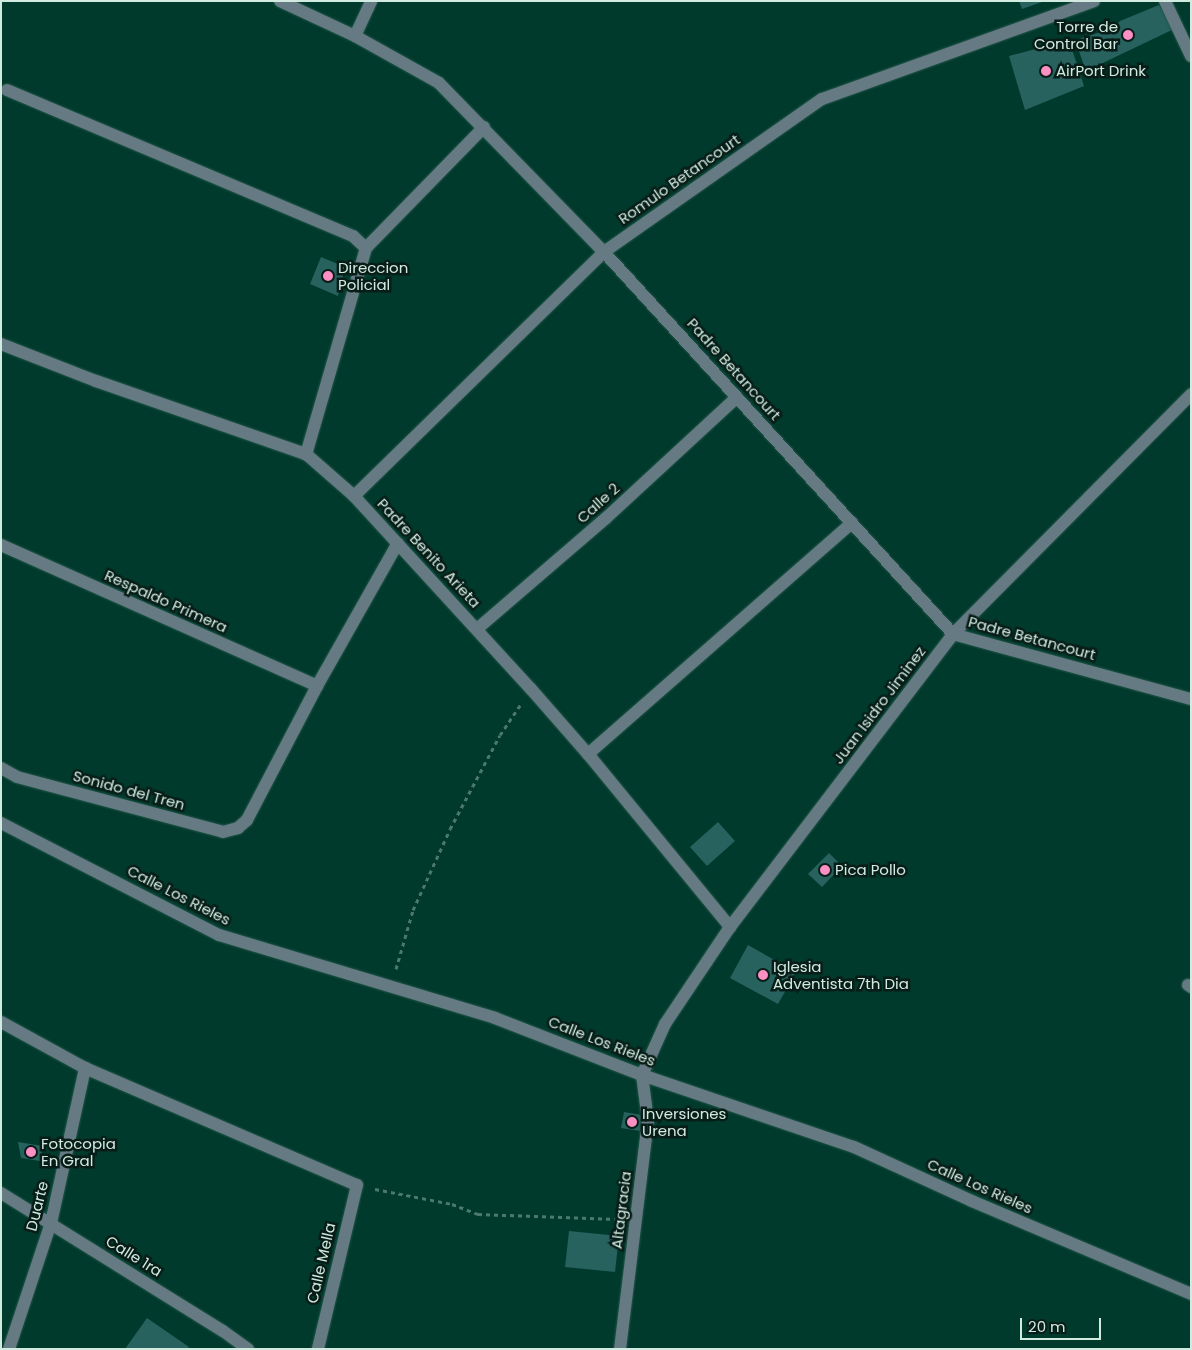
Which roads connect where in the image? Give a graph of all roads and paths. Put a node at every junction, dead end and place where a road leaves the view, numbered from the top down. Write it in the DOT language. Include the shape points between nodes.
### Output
graph roads {
  1 [pos="280,1"];
  2 [pos="371,1"];
  3 [pos="1094,1"];
  4 [pos="1165,1"];
  5 [pos="355,36"];
  6 [pos="1191,56"];
  7 [pos="7,90"];
  8 [pos="484,127"];
  9 [pos="366,248"];
  10 [pos="604,252"];
  11 [pos="1,344"];
  12 [pos="1191,394"];
  13 [pos="737,397"];
  14 [pos="306,454"];
  15 [pos="354,496"];
  16 [pos="852,523"];
  17 [pos="398,543"];
  18 [pos="1,545"];
  19 [pos="477,629"];
  20 [pos="953,634"];
  21 [pos="317,686"];
  22 [pos="531,689"];
  23 [pos="1191,699"];
  24 [pos="588,754"];
  25 [pos="1,768"];
  26 [pos="1,823"];
  27 [pos="730,927"];
  28 [pos="390,987"];
  29 [pos="1,1022"];
  30 [pos="85,1068"];
  31 [pos="642,1075"];
  32 [pos="357,1185"];
  33 [pos="1,1194"];
  34 [pos="636,1220"];
  35 [pos="51,1223"];
  36 [pos="1191,1294"];
  37 [pos="9,1349"];
  38 [pos="248,1349"];
  39 [pos="318,1349"];
  40 [pos="620,1349"];
  1 -- 5 [label="street, Padre Betancourt"];
  2 -- 5 [label="street"];
  3 -- 10 [label="street, Romulo Betancourt" via="822,99"];
  4 -- 6 [label="street"];
  5 -- 8 [label="street, Padre Betancourt" via="439,83"];
  7 -- 9 [label="street" via="353,236"];
  8 -- 9 [label="street"];
  8 -- 10 [label="street, Padre Betancourt"];
  9 -- 14 [label="street"];
  10 -- 13 [label="street, Padre Betancourt"];
  10 -- 15 [label="street, Romulo Betancourt"];
  11 -- 14 [label="street, Padre Benito Arieta" via="96,381"];
  12 -- 20 [label="street, Juan Isidro Jiminez"];
  13 -- 16 [label="street, Padre Betancourt"];
  13 -- 19 [label="street, Calle 2" via="606,518"];
  14 -- 15 [label="street, Padre Benito Arieta"];
  15 -- 17 [label="street, Padre Benito Arieta"];
  16 -- 20 [label="street, Padre Betancourt"];
  16 -- 24 [label="street"];
  17 -- 19 [label="street, Padre Benito Arieta"];
  17 -- 21 [label="street"];
  18 -- 21 [label="street, Respaldo Primera"];
  19 -- 22 [label="street, Padre Benito Arieta"];
  20 -- 23 [label="street, Padre Betancourt"];
  20 -- 27 [label="street, Juan Isidro Jiminez"];
  21 -- 25 [label="street, Sonido del Tren" via="247,820 238,828 223,832 17,776"];
  22 -- 24 [label="street, Padre Benito Arieta"];
  22 -- 28 [label="path" via="500,735 450,829 413,910"];
  24 -- 27 [label="street, Padre Benito Arieta"];
  26 -- 28 [label="street, Calle Los Rieles" via="219,935"];
  27 -- 31 [label="street, Juan Isidro Jiminez" via="665,1024"];
  28 -- 31 [label="street, Calle Los Rieles" via="495,1018"];
  29 -- 30 [label="street"];
  30 -- 32 [label="street"];
  30 -- 35 [label="street, Duarte"];
  31 -- 34 [label="street, Altagracia" via="648,1121"];
  31 -- 36 [label="street, Calle Los Rieles" via="854,1147"];
  32 -- 34 [label="path" via="452,1204 478,1214"];
  32 -- 39 [label="street, Calle Mella"];
  33 -- 35 [label="street, Calle 1ra"];
  34 -- 40 [label="street, Altagracia"];
  35 -- 37 [label="street, Duarte"];
  35 -- 38 [label="street, Calle 1ra"];
}
